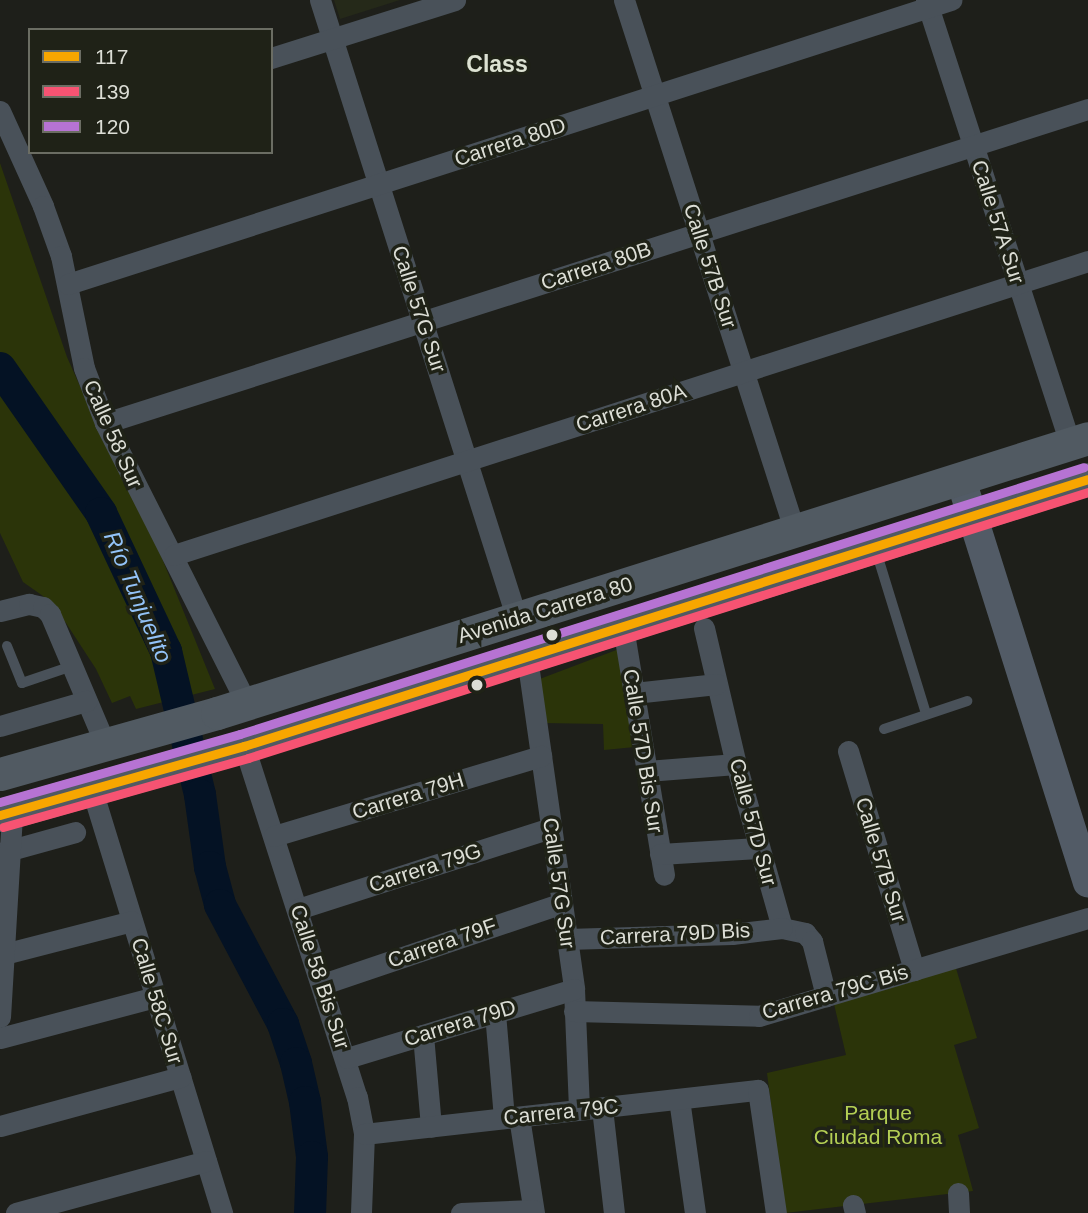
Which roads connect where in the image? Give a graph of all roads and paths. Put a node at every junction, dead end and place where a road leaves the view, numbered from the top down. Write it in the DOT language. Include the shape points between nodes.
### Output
graph roads {
  1 [pos="320,0"];
  2 [pos="455,0"];
  3 [pos="624,0"];
  4 [pos="951,0"];
  5 [pos="928,4"];
  6 [pos="333,39"];
  7 [pos="273,57"];
  8 [pos="655,95"];
  9 [pos="1088,109"];
  10 [pos="0,111"];
  11 [pos="21,137"];
  12 [pos="974,145"];
  13 [pos="379,184"];
  14 [pos="699,233"];
  15 [pos="1088,261"];
  16 [pos="1018,282"];
  17 [pos="68,284"];
  18 [pos="423,321"];
  19 [pos="743,371"];
  20 [pos="105,423"];
  21 [pos="1079,441"];
  22 [pos="467,461"];
  23 [pos="1088,479"];
  24 [pos="961,480"];
  25 [pos="973,517"];
  26 [pos="795,532"];
  27 [pos="875,548"];
  28 [pos="174,555"];
  29 [pos="0,611"];
  30 [pos="517,619"];
  31 [pos="623,627"];
  32 [pos="704,628"];
  33 [pos="6,646"];
  34 [pos="527,657"];
  35 [pos="72,666"];
  36 [pos="718,684"];
  37 [pos="634,693"];
  38 [pos="86,701"];
  39 [pos="967,701"];
  40 [pos="232,709"];
  41 [pos="926,714"];
  42 [pos="0,726"];
  43 [pos="884,729"];
  44 [pos="106,747"];
  45 [pos="237,749"];
  46 [pos="848,751"];
  47 [pos="541,756"];
  48 [pos="736,764"];
  49 [pos="647,771"];
  50 [pos="0,774"];
  51 [pos="92,790"];
  52 [pos="6,814"];
  53 [pos="551,828"];
  54 [pos="75,832"];
  55 [pos="274,835"];
  56 [pos="758,848"];
  57 [pos="5,851"];
  58 [pos="1088,881"];
  59 [pos="562,903"];
  60 [pos="298,909"];
  61 [pos="1088,918"];
  62 [pos="132,921"];
  63 [pos="782,928"];
  64 [pos="567,939"];
  65 [pos="2,954"];
  66 [pos="914,970"];
  67 [pos="323,984"];
  68 [pos="574,989"];
  69 [pos="826,996"];
  70 [pos="155,997"];
  71 [pos="574,1012"];
  72 [pos="495,1013"];
  73 [pos="0,1017"];
  74 [pos="423,1035"];
  75 [pos="0,1038"];
  76 [pos="347,1058"];
  77 [pos="180,1077"];
  78 [pos="679,1099"];
  79 [pos="602,1108"];
  80 [pos="579,1110"];
  81 [pos="511,1118"];
  82 [pos="0,1126"];
  83 [pos="431,1127"];
  84 [pos="363,1134"];
  85 [pos="206,1161"];
  86 [pos="533,1211"];
  87 [pos="16,1213"];
  88 [pos="222,1213"];
  89 [pos="361,1213"];
  90 [pos="461,1213"];
  91 [pos="614,1213"];
  92 [pos="695,1213"];
  93 [pos="776,1213"];
  1 -- 6 [label="street, Calle 57G Sur"];
  2 -- 6 [label="street"];
  3 -- 8 [label="street, Calle 57B Sur"];
  4 -- 5 [label="street, Carrera 80D"];
  5 -- 8 [label="street, Carrera 80D"];
  5 -- 12 [label="street, Calle 57A Sur"];
  6 -- 7 [label="street"];
  6 -- 13 [label="street, Calle 57G Sur"];
  8 -- 13 [label="street, Carrera 80D"];
  8 -- 14 [label="street, Calle 57B Sur"];
  9 -- 12 [label="street, Carrera 80B"];
  10 -- 11 [label="street, Calle 58 Sur"];
  11 -- 17 [label="street, Calle 58 Sur"];
  12 -- 14 [label="street, Carrera 80B"];
  12 -- 16 [label="street, Calle 57A Sur"];
  13 -- 17 [label="street, Carrera 80D"];
  13 -- 18 [label="street, Calle 57G Sur"];
  14 -- 18 [label="street, Carrera 80B"];
  14 -- 19 [label="street, Calle 57B Sur"];
  15 -- 16 [label="street, Carrera 80A"];
  16 -- 19 [label="street, Carrera 80A"];
  16 -- 21 [label="street, Calle 57A Sur"];
  17 -- 20 [label="street, Calle 58 Sur" via="84,368"];
  18 -- 20 [label="street, Carrera 80B"];
  18 -- 22 [label="street, Calle 57G Sur"];
  19 -- 22 [label="street, Carrera 80A"];
  19 -- 26 [label="street, Calle 57B Sur"];
  20 -- 28 [label="street, Calle 58 Sur"];
  21 -- 24 [label="main road, Avenida Carrera 80"];
  22 -- 28 [label="street, Carrera 80A"];
  22 -- 30 [label="street, Calle 57G Sur"];
  23 -- 25 [label="main road, Avenida Carrera 80"];
  24 -- 25 [label="street"];
  24 -- 26 [label="main road, Avenida Carrera 80"];
  25 -- 27 [label="main road, Avenida Carrera 80"];
  25 -- 58 [label="street"];
  26 -- 30 [label="main road, Avenida Carrera 80"];
  27 -- 31 [label="main road, Avenida Carrera 80"];
  27 -- 41 [label="lane"];
  28 -- 40 [label="street, Calle 58 Sur"];
  29 -- 35 [label="street" via="29,604 50,614"];
  30 -- 40 [label="main road, Avenida Carrera 80"];
  31 -- 34 [label="main road, Avenida Carrera 80"];
  31 -- 37 [label="street, Calle 57D Bis Sur"];
  32 -- 36 [label="street, Calle 57D Sur"];
  33 -- 35 [label="lane" via="22,682"];
  34 -- 45 [label="main road, Avenida Carrera 80"];
  34 -- 47 [label="street, Calle 57G Sur"];
  35 -- 38 [label="street"];
  36 -- 37 [label="street"];
  36 -- 48 [label="street, Calle 57D Sur"];
  37 -- 49 [label="street, Calle 57D Bis Sur"];
  38 -- 42 [label="street"];
  38 -- 44 [label="street"];
  39 -- 41 [label="lane"];
  40 -- 44 [label="main road, Avenida Carrera 80"];
  41 -- 43 [label="lane"];
  44 -- 50 [label="main road, Avenida Carrera 80"];
  45 -- 51 [label="main road, Avenida Carrera 80"];
  45 -- 55 [label="street, Calle 58 Bis Sur"];
  46 -- 66 [label="street, Calle 57B Sur"];
  47 -- 53 [label="street, Calle 57G Sur"];
  47 -- 55 [label="street, Carrera 79H"];
  48 -- 49 [label="street"];
  48 -- 56 [label="street, Calle 57D Sur"];
  49 -- 56 [label="street, Calle 57D Bis Sur" via="662,865"];
  51 -- 52 [label="main road, Avenida Carrera 80"];
  51 -- 62 [label="street, Calle 58C Sur"];
  52 -- 57 [label="street"];
  53 -- 59 [label="street, Calle 57G Sur"];
  53 -- 60 [label="street, Carrera 79G"];
  54 -- 57 [label="street"];
  55 -- 60 [label="street, Calle 58 Bis Sur"];
  56 -- 63 [label="street, Calle 57D Sur"];
  57 -- 65 [label="street"];
  59 -- 64 [label="street, Calle 57G Sur"];
  59 -- 67 [label="street, Carrera 79F"];
  60 -- 67 [label="street, Calle 58 Bis Sur"];
  61 -- 66 [label="street, Carrera 79C Bis"];
  62 -- 65 [label="street"];
  62 -- 70 [label="street, Calle 58C Sur"];
  63 -- 64 [label="street, Carrera 79D Bis"];
  63 -- 69 [label="street" via="805,933 812,941"];
  64 -- 68 [label="street, Calle 57G Sur"];
  65 -- 73 [label="street"];
  66 -- 69 [label="street, Carrera 79C Bis"];
  67 -- 76 [label="street, Calle 58 Bis Sur"];
  68 -- 71 [label="street, Calle 57G Sur"];
  68 -- 72 [label="street, Carrera 79D"];
  69 -- 71 [label="street, Carrera 79C Bis" via="759,1016"];
  70 -- 75 [label="street"];
  70 -- 77 [label="street, Calle 58C Sur"];
  71 -- 80 [label="street, Calle 57G Sur"];
  72 -- 74 [label="street, Carrera 79D"];
  72 -- 81 [label="street"];
  74 -- 76 [label="street, Carrera 79D"];
  74 -- 83 [label="street"];
  76 -- 84 [label="street, Calle 58 Bis Sur"];
  77 -- 82 [label="street"];
  77 -- 85 [label="street, Calle 58C Sur"];
  78 -- 79 [label="street, Carrera 79C"];
  78 -- 92 [label="street"];
  78 -- 93 [label="street, Carrera 79C" via="758,1090"];
  79 -- 80 [label="street, Carrera 79C"];
  79 -- 91 [label="street"];
  80 -- 81 [label="street, Carrera 79C"];
  81 -- 83 [label="street, Carrera 79C"];
  81 -- 86 [label="street"];
  83 -- 84 [label="street, Carrera 79C"];
  84 -- 89 [label="street, Calle 58 Bis Sur"];
  85 -- 87 [label="street"];
  85 -- 88 [label="street, Calle 58C Sur"];
  86 -- 90 [label="street"];
}
